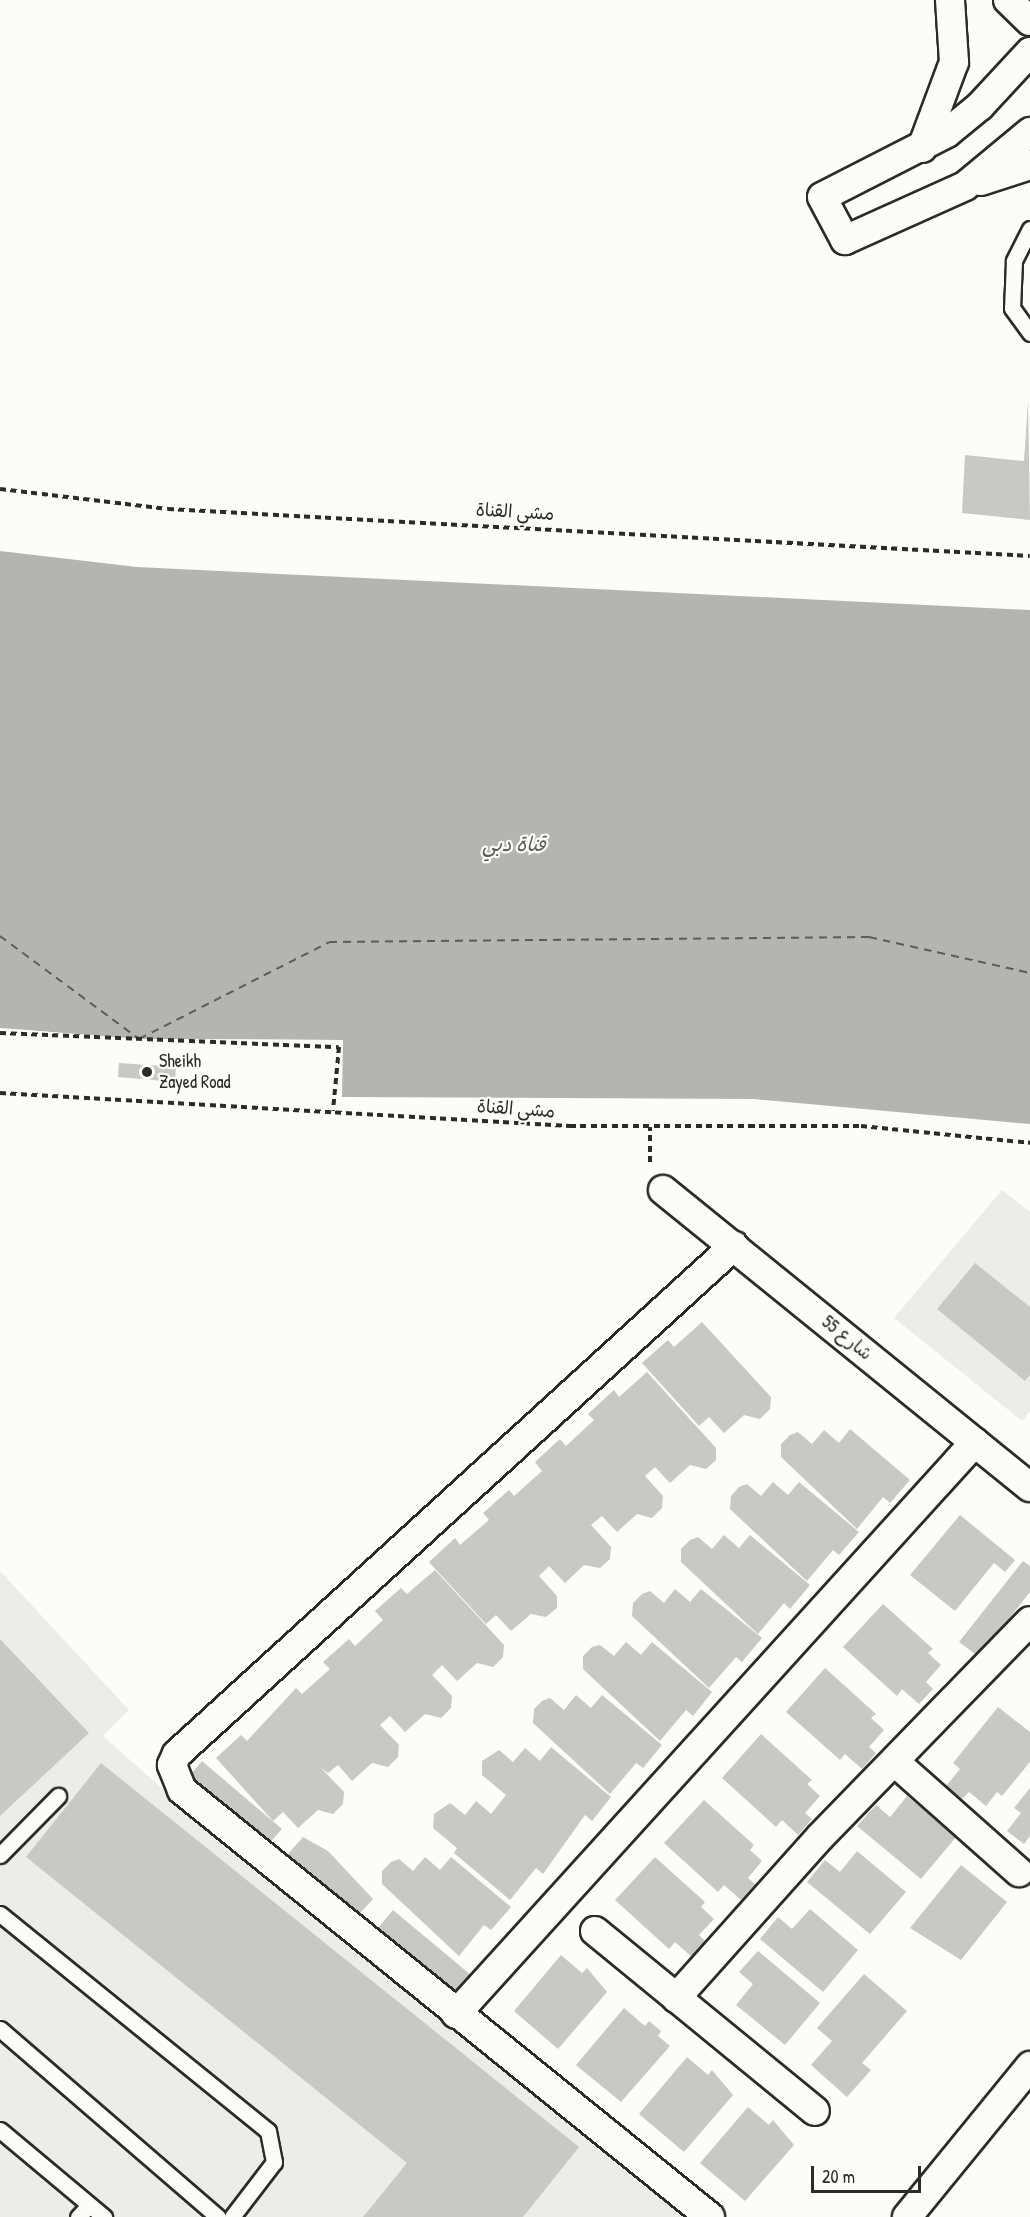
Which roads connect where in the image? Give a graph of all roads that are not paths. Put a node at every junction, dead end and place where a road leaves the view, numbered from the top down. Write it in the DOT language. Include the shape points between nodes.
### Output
graph roads {
  1 [pos="950,0"];
  2 [pos="1008,0"];
  3 [pos="1030,21"];
  4 [pos="1030,52"];
  5 [pos="1030,132"];
  6 [pos="922,148"];
  7 [pos="1030,165"];
  8 [pos="965,186"];
  9 [pos="1030,229"];
  10 [pos="1030,333"];
  11 [pos="663,1190"];
  12 [pos="734,1246"];
  13 [pos="975,1442"];
  14 [pos="1030,1487"];
  15 [pos="1030,1621"];
  16 [pos="895,1762"];
  17 [pos="58,1796"];
  18 [pos="0,1855"];
  19 [pos="1019,1872"];
  20 [pos="0,1914"];
  21 [pos="595,1931"];
  22 [pos="676,1998"];
  23 [pos="456,2014"];
  24 [pos="0,2029"];
  25 [pos="1030,2066"];
  26 [pos="815,2111"];
  27 [pos="0,2130"];
  28 [pos="89,2205"];
  29 [pos="696,2213"];
  30 [pos="78,2217"];
  31 [pos="104,2217"];
  32 [pos="218,2217"];
  33 [pos="232,2217"];
  34 [pos="907,2217"];
  1 -- 6 [label="street" via="954,62"];
  2 -- 3 [label="street"];
  4 -- 6 [label="street" via="980,106"];
  5 -- 8 [label="street"];
  6 -- 8 [label="street" via="822,197 845,240"];
  7 -- 8 [label="street"];
  9 -- 10 [label="lane" via="1014,261 1012,308"];
  11 -- 12 [label="street, شارع 55"];
  12 -- 13 [label="street, شارع 55"];
  12 -- 23 [label="street" via="177,1754 172,1765 182,1790"];
  13 -- 14 [label="street, شارع 55"];
  13 -- 23 [label="street"];
  15 -- 16 [label="street"];
  16 -- 19 [label="street"];
  16 -- 22 [label="street"];
  17 -- 18 [label="lane"];
  20 -- 33 [label="lane" via="268,2131 274,2162"];
  21 -- 22 [label="street"];
  22 -- 26 [label="street"];
  23 -- 29 [label="street"];
  24 -- 32 [label="lane"];
  25 -- 34 [label="street"];
  27 -- 28 [label="lane"];
  28 -- 30 [label="lane"];
  28 -- 31 [label="lane"];
}
